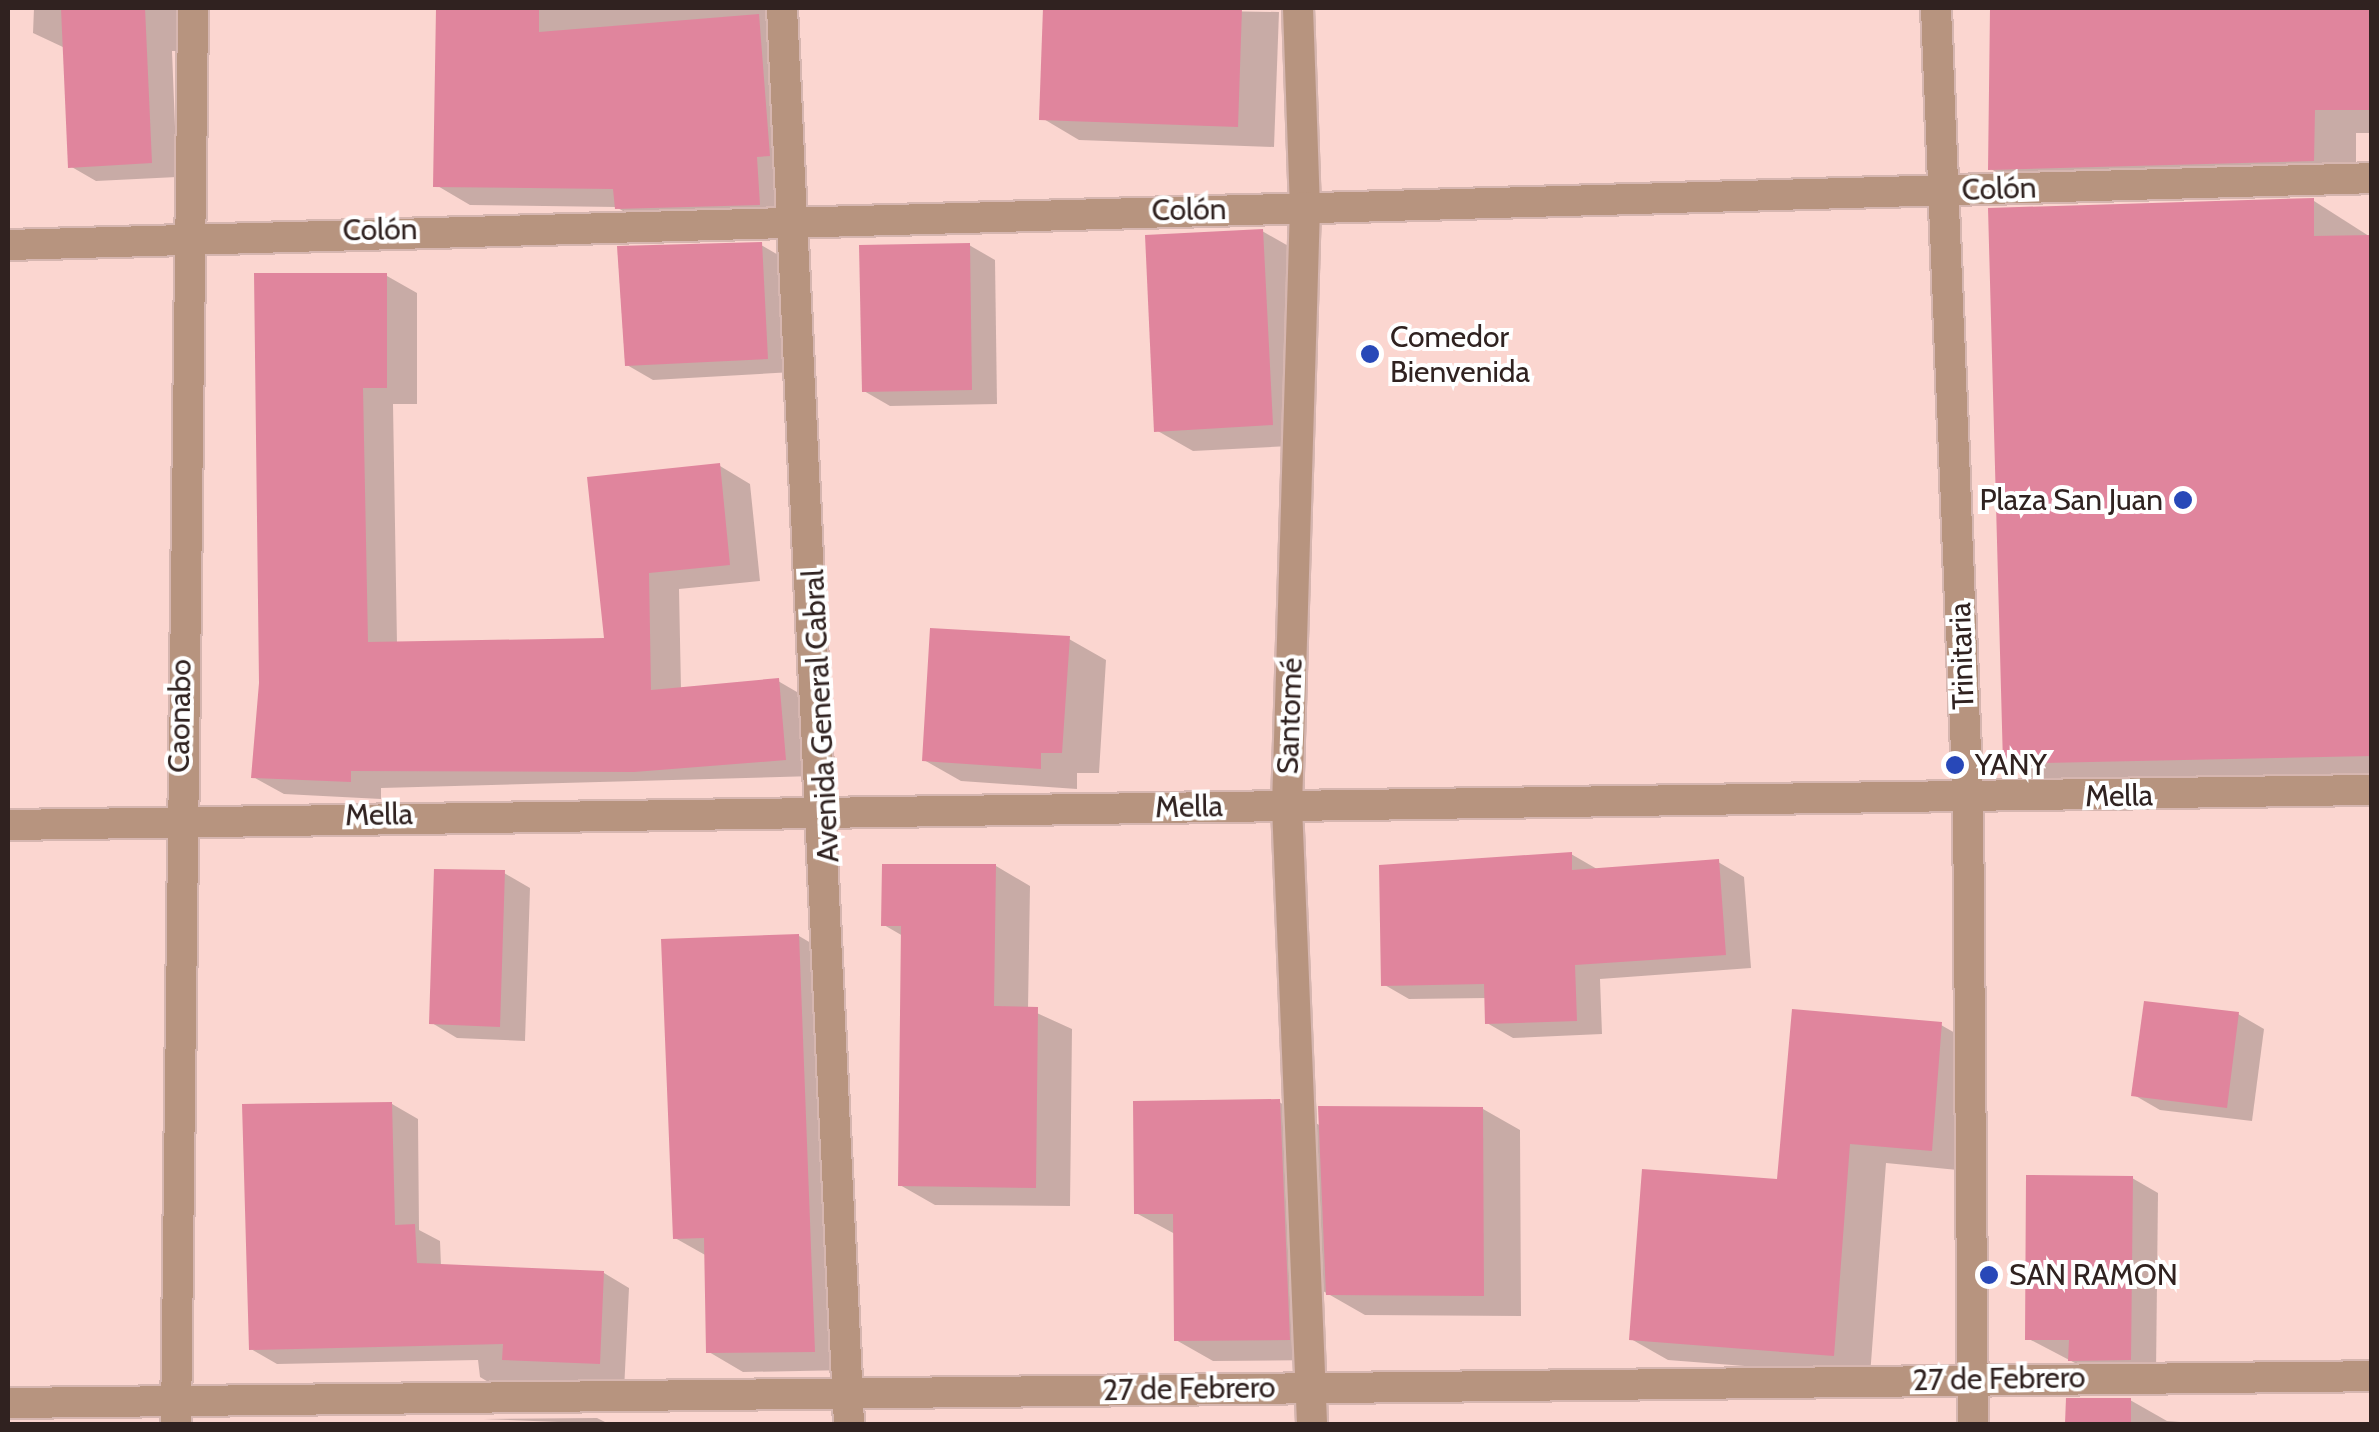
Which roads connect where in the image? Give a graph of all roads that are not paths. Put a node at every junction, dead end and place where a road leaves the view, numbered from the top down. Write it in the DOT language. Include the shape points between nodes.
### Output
graph roads {
  1 [pos="192,8"];
  2 [pos="782,8"];
  3 [pos="1298,8"];
  4 [pos="1936,8"];
  5 [pos="2372,178"];
  6 [pos="1942,190"];
  7 [pos="1305,207"];
  8 [pos="797,220"];
  9 [pos="192,235"];
  10 [pos="8,245"];
  11 [pos="2372,790"];
  12 [pos="1968,800"];
  13 [pos="1287,806"];
  14 [pos="826,810"];
  15 [pos="177,817"];
  16 [pos="8,825"];
  17 [pos="2372,1376"];
  18 [pos="1972,1380"];
  19 [pos="1310,1387"];
  20 [pos="847,1392"];
  21 [pos="8,1403"];
  22 [pos="176,1412"];
  23 [pos="849,1424"];
  24 [pos="1312,1424"];
  25 [pos="1972,1424"];
  1 -- 9 [label="street, Caonabo"];
  2 -- 8 [label="street, Avenida General Cabral"];
  3 -- 7 [label="street, Santomé"];
  4 -- 6 [label="street, Trinitaria"];
  5 -- 6 [label="street, Colón"];
  6 -- 7 [label="street, Colón"];
  6 -- 12 [label="street, Trinitaria"];
  7 -- 8 [label="street, Colón"];
  7 -- 13 [label="street, Santomé"];
  8 -- 9 [label="street, Colón"];
  8 -- 14 [label="street, Avenida General Cabral"];
  9 -- 10 [label="street, Colón"];
  9 -- 15 [label="street, Caonabo"];
  11 -- 12 [label="street, Mella"];
  12 -- 13 [label="street, Mella"];
  12 -- 18 [label="street, Trinitaria"];
  13 -- 14 [label="street, Mella"];
  13 -- 19 [label="street, Santomé"];
  14 -- 15 [label="street, Mella"];
  14 -- 20 [label="street, Avenida General Cabral"];
  15 -- 16 [label="street, Mella"];
  15 -- 22 [label="street, Caonabo"];
  17 -- 18 [label="street, 27 de Febrero"];
  18 -- 19 [label="street, 27 de Febrero"];
  18 -- 25 [label="street, Trinitaria"];
  19 -- 20 [label="street, 27 de Febrero"];
  19 -- 24 [label="street, Santomé"];
  20 -- 22 [label="street, 27 de Febrero"];
  20 -- 23 [label="street, Avenida General Cabral"];
  21 -- 22 [label="street, 27 de Febrero"];
}
